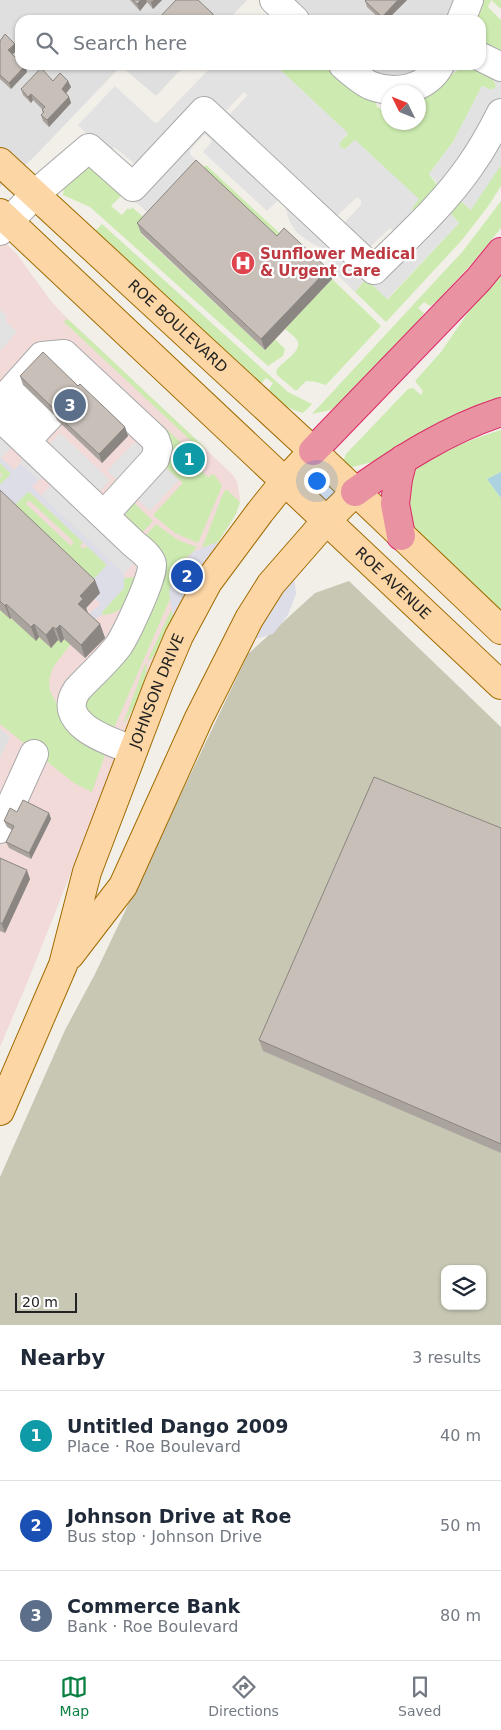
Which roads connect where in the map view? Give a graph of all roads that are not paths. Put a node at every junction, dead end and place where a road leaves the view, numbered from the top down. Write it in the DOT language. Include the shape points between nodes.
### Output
graph roads {
  1 [pos="274,0"];
  2 [pos="469,0"];
  3 [pos="290,15"];
  4 [pos="462,15"];
  5 [pos="486,60"];
  6 [pos="501,67"];
  7 [pos="350,70"];
  8 [pos="437,70"];
  9 [pos="501,113"];
  10 [pos="0,162"];
  11 [pos="35,194"];
  12 [pos="3,222"];
  13 [pos="501,252"];
  14 [pos="80,368"];
  15 [pos="501,412"];
  16 [pos="9,422"];
  17 [pos="313,451"];
  18 [pos="403,459"];
  19 [pos="284,482"];
  20 [pos="355,492"];
  21 [pos="104,516"];
  22 [pos="326,521"];
  23 [pos="402,536"];
  24 [pos="501,630"];
  25 [pos="501,685"];
  26 [pos="133,750"];
  27 [pos="34,754"];
  28 [pos="0,829"];
  29 [pos="62,965"];
  30 [pos="0,1111"];
  1 -- 3 [label="street"];
  2 -- 4 [label="street"];
  5 -- 6 [label="street"];
  7 -- 8 [label="street" via="371,85 395,91 420,85"];
  9 -- 11 [label="street" via="465,173 374,270 204,111 133,187 89,148"];
  10 -- 11 [label="main road, ROE BOULEVARD"];
  11 -- 12 [label="street"];
  11 -- 17 [label="main road, ROE BOULEVARD"];
  12 -- 19 [label="main road"];
  13 -- 17 [label="highway"];
  14 -- 16 [label="street"];
  14 -- 16 [label="street" via="64,354 42,356"];
  14 -- 21 [label="street" via="155,438 158,448 155,459"];
  15 -- 18 [label="highway" via="457,430"];
  16 -- 21 [label="street"];
  17 -- 19 [label="main road, JOHNSON DRIVE"];
  17 -- 20 [label="main road, ROE BOULEVARD"];
  18 -- 20 [label="highway"];
  18 -- 23 [label="highway" via="395,504"];
  19 -- 22 [label="main road, ROE AVENUE"];
  19 -- 26 [label="main road, JOHNSON DRIVE" via="208,582 179,636"];
  20 -- 22 [label="main road, JOHNSON DRIVE"];
  20 -- 23 [label="main road"];
  21 -- 26 [label="street" via="150,560 152,572 124,636 77,690 72,703 77,718 88,731"];
  22 -- 25 [label="main road, ROE AVENUE"];
  22 -- 29 [label="main road, JOHNSON DRIVE" via="271,584 249,619 199,718 123,886"];
  23 -- 24 [label="main road"];
  26 -- 29 [label="main road, JOHNSON DRIVE" via="87,872"];
  27 -- 28 [label="street"];
  29 -- 30 [label="main road, JOHNSON DRIVE"];
}
